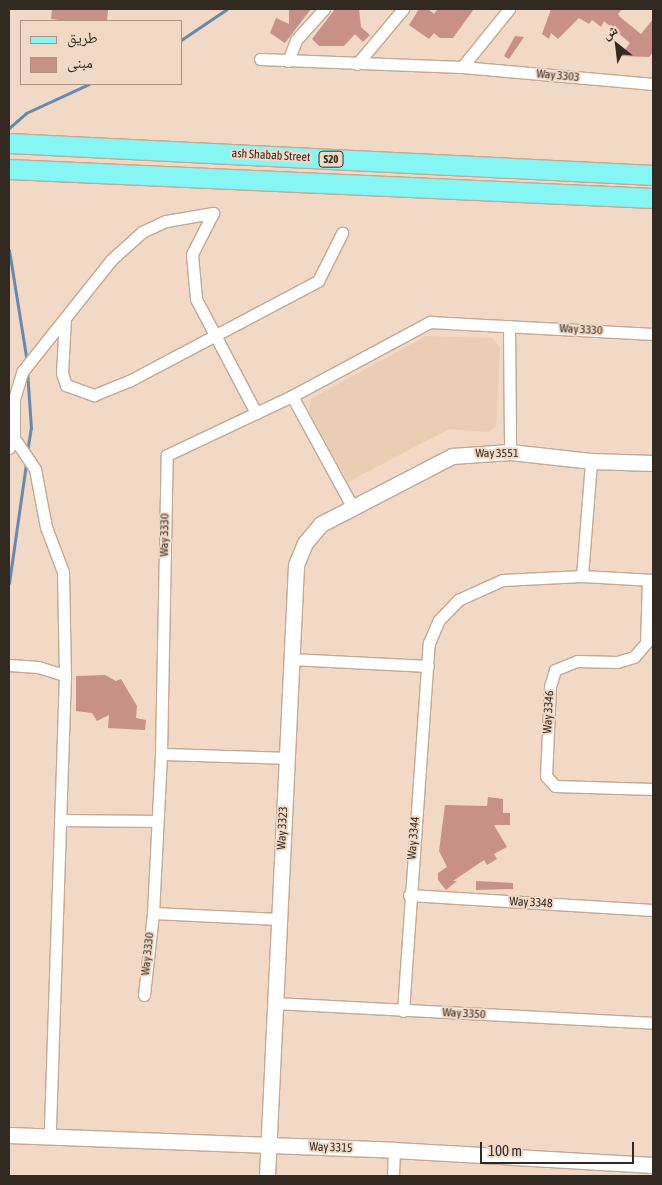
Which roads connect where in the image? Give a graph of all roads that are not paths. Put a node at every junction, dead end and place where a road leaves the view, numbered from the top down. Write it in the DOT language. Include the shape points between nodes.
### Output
graph roads {
  1 [pos="324,9"];
  2 [pos="403,9"];
  3 [pos="509,9"];
  4 [pos="260,59"];
  5 [pos="288,61"];
  6 [pos="357,64"];
  7 [pos="462,67"];
  8 [pos="653,84"];
  9 [pos="9,143"];
  10 [pos="9,169"];
  11 [pos="653,175"];
  12 [pos="653,198"];
  13 [pos="342,233"];
  14 [pos="65,318"];
  15 [pos="509,326"];
  16 [pos="653,334"];
  17 [pos="217,336"];
  18 [pos="292,396"];
  19 [pos="11,413"];
  20 [pos="256,413"];
  21 [pos="12,443"];
  22 [pos="510,452"];
  23 [pos="591,461"];
  24 [pos="653,463"];
  25 [pos="352,506"];
  26 [pos="582,576"];
  27 [pos="651,580"];
  28 [pos="291,659"];
  29 [pos="9,665"];
  30 [pos="428,666"];
  31 [pos="65,675"];
  32 [pos="161,754"];
  33 [pos="286,758"];
  34 [pos="653,789"];
  35 [pos="60,820"];
  36 [pos="156,821"];
  37 [pos="409,895"];
  38 [pos="653,910"];
  39 [pos="153,913"];
  40 [pos="278,919"];
  41 [pos="144,995"];
  42 [pos="275,1003"];
  43 [pos="403,1011"];
  44 [pos="653,1023"];
  45 [pos="9,1135"];
  46 [pos="50,1137"];
  47 [pos="268,1145"];
  48 [pos="394,1150"];
  49 [pos="653,1165"];
  50 [pos="267,1176"];
  51 [pos="393,1176"];
  1 -- 5 [label="street" via="296,40"];
  2 -- 6 [label="street"];
  3 -- 7 [label="street"];
  4 -- 5 [label="street, Way 3303"];
  5 -- 6 [label="street, Way 3303"];
  6 -- 7 [label="street, Way 3303"];
  7 -- 8 [label="street, Way 3303"];
  9 -- 11 [label="main road, ash Shabab Street / S20"];
  10 -- 12 [label="main road, ash Shabab Street / S20"];
  13 -- 17 [label="street" via="318,281"];
  14 -- 17 [label="street" via="62,373 66,384 94,395 129,381"];
  14 -- 17 [label="street" via="111,260 142,232 166,221 213,213 192,254 192,269 196,299"];
  14 -- 19 [label="street" via="22,372"];
  15 -- 16 [label="street, Way 3330"];
  15 -- 18 [label="street, Way 3330" via="430,322"];
  15 -- 22 [label="street"];
  17 -- 20 [label="street"];
  18 -- 20 [label="street, Way 3330"];
  18 -- 25 [label="street"];
  19 -- 21 [label="street"];
  20 -- 32 [label="street, Way 3330" via="167,455"];
  21 -- 31 [label="street" via="35,469 46,527 63,572"];
  22 -- 23 [label="street, Way 3551"];
  22 -- 25 [label="street, Way 3551" via="452,456"];
  23 -- 24 [label="street, Way 3551"];
  23 -- 26 [label="street"];
  25 -- 28 [label="street, Way 3323" via="321,524 305,543 299,557"];
  26 -- 27 [label="street, Way 3344"];
  26 -- 30 [label="street, Way 3344" via="502,580 458,600 439,620 430,643"];
  27 -- 34 [label="street, Way 3346" via="646,643 634,657 617,662 578,660 556,670 550,686 546,776 555,786"];
  28 -- 30 [label="street"];
  28 -- 33 [label="street, Way 3323"];
  29 -- 31 [label="street" via="38,666"];
  30 -- 37 [label="street, Way 3344"];
  31 -- 35 [label="street"];
  32 -- 33 [label="street"];
  32 -- 36 [label="street, Way 3330"];
  33 -- 40 [label="street, Way 3323"];
  35 -- 36 [label="street"];
  35 -- 46 [label="street"];
  36 -- 39 [label="street, Way 3330"];
  37 -- 38 [label="street, Way 3348"];
  37 -- 43 [label="street, Way 3344"];
  39 -- 40 [label="street"];
  39 -- 41 [label="street, Way 3330"];
  40 -- 42 [label="street, Way 3323"];
  42 -- 43 [label="street, Way 3350"];
  42 -- 47 [label="street, Way 3323"];
  43 -- 44 [label="street, Way 3350"];
  45 -- 46 [label="street, Way 3315"];
  46 -- 47 [label="street, Way 3315"];
  47 -- 48 [label="street, Way 3315"];
  47 -- 50 [label="street, Way 3323"];
  48 -- 49 [label="street, Way 3315"];
  48 -- 51 [label="street"];
}
